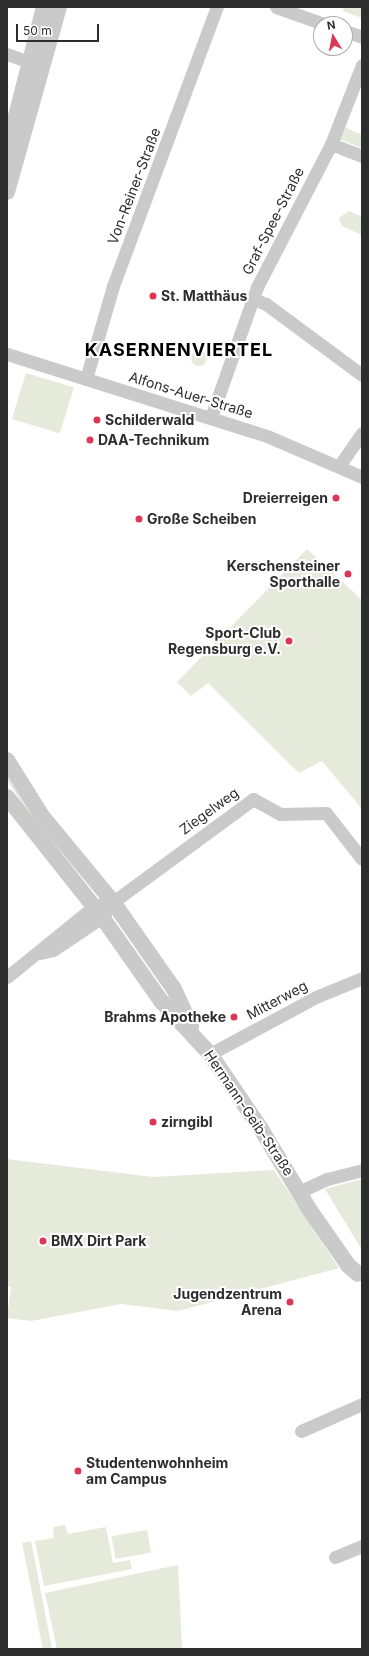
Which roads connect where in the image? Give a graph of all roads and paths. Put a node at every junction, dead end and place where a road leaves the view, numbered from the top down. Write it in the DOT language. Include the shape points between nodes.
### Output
graph roads {
  1 [pos="44,7"];
  2 [pos="59,7"];
  3 [pos="217,7"];
  4 [pos="276,7"];
  5 [pos="313,20"];
  6 [pos="7,54"];
  7 [pos="32,63"];
  8 [pos="362,65"];
  9 [pos="331,144"];
  10 [pos="7,151"];
  11 [pos="362,156"];
  12 [pos="7,192"];
  13 [pos="253,299"];
  14 [pos="7,354"];
  15 [pos="362,375"];
  16 [pos="86,379"];
  17 [pos="211,417"];
  18 [pos="362,433"];
  19 [pos="339,466"];
  20 [pos="362,477"];
  21 [pos="7,760"];
  22 [pos="7,797"];
  23 [pos="362,859"];
  24 [pos="113,902"];
  25 [pos="98,912"];
  26 [pos="7,977"];
  27 [pos="362,978"];
  28 [pos="196,1036"];
  29 [pos="210,1054"];
  30 [pos="362,1170"];
  31 [pos="301,1192"];
  32 [pos="360,1277"];
  33 [pos="362,1404"];
  34 [pos="301,1431"];
  35 [pos="362,1546"];
  36 [pos="335,1557"];
  1 -- 7 [label="street"];
  2 -- 12 [label="street"];
  3 -- 16 [label="street, Von-Reiner-Straße" via="113,286"];
  4 -- 5 [label="street"];
  6 -- 7 [label="street"];
  7 -- 10 [label="street"];
  8 -- 9 [label="street, Graf-Spee-Straße"];
  9 -- 11 [label="street"];
  9 -- 13 [label="street, Graf-Spee-Straße"];
  13 -- 15 [label="street" via="266,304"];
  13 -- 17 [label="street, Graf-Spee-Straße"];
  14 -- 16 [label="street, Alfons-Auer-Straße"];
  16 -- 17 [label="street, Alfons-Auer-Straße"];
  17 -- 19 [label="street, Alfons-Auer-Straße" via="274,438"];
  18 -- 19 [label="street"];
  19 -- 20 [label="street, Alfons-Auer-Straße"];
  21 -- 24 [label="street, Hermann-Geib-Straße" via="42,816"];
  22 -- 25 [label="street, Hermann-Geib-Straße"];
  23 -- 24 [label="street, Ziegelweg" via="326,813 280,814 253,798"];
  24 -- 25 [label="street"];
  24 -- 28 [label="street, Hermann-Geib-Straße" via="174,989"];
  25 -- 26 [label="street" via="49,942 40,953"];
  25 -- 28 [label="street, Hermann-Geib-Straße" via="162,1001"];
  27 -- 29 [label="street, Mitterweg" via="316,997"];
  28 -- 29 [label="street, Hermann-Geib-Straße"];
  29 -- 31 [label="street, Hermann-Geib-Straße"];
  30 -- 31 [label="street" via="327,1179"];
  31 -- 32 [label="street, Hermann-Geib-Straße" via="317,1204 355,1261"];
  33 -- 34 [label="street"];
  35 -- 36 [label="street"];
}
